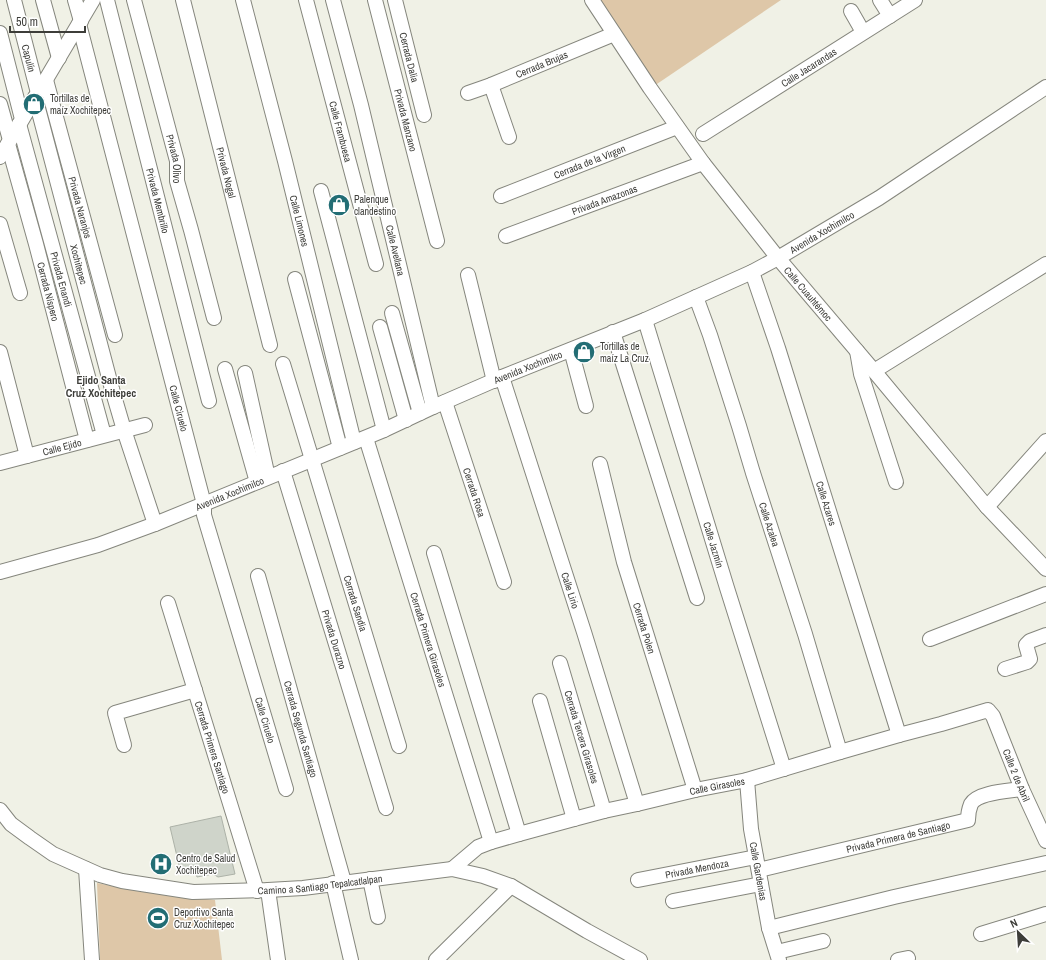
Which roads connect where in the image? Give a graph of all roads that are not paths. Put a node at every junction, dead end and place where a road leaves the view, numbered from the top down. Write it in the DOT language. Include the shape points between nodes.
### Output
graph roads {
  1 [pos="14,0"];
  2 [pos="43,0"];
  3 [pos="75,0"];
  4 [pos="93,0"];
  5 [pos="107,0"];
  6 [pos="134,0"];
  7 [pos="183,0"];
  8 [pos="243,0"];
  9 [pos="306,0"];
  10 [pos="333,0"];
  11 [pos="375,0"];
  12 [pos="395,0"];
  13 [pos="592,0"];
  14 [pos="880,0"];
  15 [pos="915,0"];
  16 [pos="851,11"];
  17 [pos="890,16"];
  18 [pos="80,23"];
  19 [pos="863,32"];
  20 [pos="0,33"];
  21 [pos="614,34"];
  22 [pos="59,58"];
  23 [pos="46,80"];
  24 [pos="491,84"];
  25 [pos="1046,86"];
  26 [pos="468,93"];
  27 [pos="37,95"];
  28 [pos="0,104"];
  29 [pos="424,115"];
  30 [pos="21,122"];
  31 [pos="677,127"];
  32 [pos="703,134"];
  33 [pos="509,138"];
  34 [pos="9,142"];
  35 [pos="0,156"];
  36 [pos="703,163"];
  37 [pos="321,191"];
  38 [pos="501,196"];
  39 [pos="0,224"];
  40 [pos="506,236"];
  41 [pos="437,241"];
  42 [pos="778,258"];
  43 [pos="376,264"];
  44 [pos="1046,264"];
  45 [pos="752,272"];
  46 [pos="468,275"];
  47 [pos="295,279"];
  48 [pos="20,293"];
  49 [pos="696,297"];
  50 [pos="392,313"];
  51 [pos="214,318"];
  52 [pos="645,320"];
  53 [pos="380,327"];
  54 [pos="613,332"];
  55 [pos="115,335"];
  56 [pos="270,345"];
  57 [pos="571,350"];
  58 [pos="857,351"];
  59 [pos="0,352"];
  60 [pos="283,364"];
  61 [pos="225,369"];
  62 [pos="874,371"];
  63 [pos="245,373"];
  64 [pos="498,379"];
  65 [pos="210,401"];
  66 [pos="439,404"];
  67 [pos="586,406"];
  68 [pos="420,413"];
  69 [pos="406,420"];
  70 [pos="145,425"];
  71 [pos="124,430"];
  72 [pos="384,430"];
  73 [pos="104,435"];
  74 [pos="87,440"];
  75 [pos="360,440"];
  76 [pos="1046,441"];
  77 [pos="340,448"];
  78 [pos="27,456"];
  79 [pos="312,460"];
  80 [pos="0,463"];
  81 [pos="600,464"];
  82 [pos="283,471"];
  83 [pos="263,480"];
  84 [pos="896,482"];
  85 [pos="204,504"];
  86 [pos="987,507"];
  87 [pos="155,524"];
  88 [pos="434,552"];
  89 [pos="1046,570"];
  90 [pos="0,572"];
  91 [pos="258,576"];
  92 [pos="504,582"];
  93 [pos="1046,594"];
  94 [pos="697,598"];
  95 [pos="168,603"];
  96 [pos="1046,635"];
  97 [pos="930,639"];
  98 [pos="560,663"];
  99 [pos="1005,669"];
  100 [pos="195,690"];
  101 [pos="540,701"];
  102 [pos="988,710"];
  103 [pos="899,735"];
  104 [pos="124,745"];
  105 [pos="399,746"];
  106 [pos="840,752"];
  107 [pos="784,768"];
  108 [pos="747,780"];
  109 [pos="286,789"];
  110 [pos="1022,789"];
  111 [pos="695,790"];
  112 [pos="637,804"];
  113 [pos="386,808"];
  114 [pos="0,810"];
  115 [pos="604,811"];
  116 [pos="574,819"];
  117 [pos="519,834"];
  118 [pos="1046,841"];
  119 [pos="491,842"];
  120 [pos="1046,863"];
  121 [pos="757,864"];
  122 [pos="86,869"];
  123 [pos="452,869"];
  124 [pos="370,879"];
  125 [pos="638,880"];
  126 [pos="339,883"];
  127 [pos="761,884"];
  128 [pos="511,886"];
  129 [pos="262,890"];
  130 [pos="673,901"];
  131 [pos="1046,914"];
  132 [pos="378,917"];
  133 [pos="769,928"];
  134 [pos="981,934"];
  135 [pos="823,941"];
  136 [pos="778,956"];
  137 [pos="92,960"];
  138 [pos="278,960"];
  139 [pos="351,960"];
  140 [pos="436,960"];
  141 [pos="640,960"];
  1 -- 27 [label="street, Capulín"];
  2 -- 22 [label="street"];
  3 -- 18 [label="street, Calle Ciruelo"];
  4 -- 18 [label="street"];
  5 -- 65 [label="street, Privada Membrillo"];
  6 -- 51 [label="street, Privada Olivo" via="176,160 177,181"];
  7 -- 56 [label="street, Privada Nogal"];
  8 -- 75 [label="street, Calle Limones"];
  9 -- 43 [label="street, Calle Frambuesa"];
  10 -- 66 [label="street, Calle Avellana"];
  11 -- 41 [label="street, Privada Manzano"];
  12 -- 29 [label="street, Cerrada Dalia"];
  13 -- 21 [label="street, Calle Cuauhtémoc"];
  14 -- 17 [label="street"];
  15 -- 17 [label="street, Calle Jacarandas"];
  16 -- 19 [label="street"];
  17 -- 19 [label="street, Calle Jacarandas"];
  18 -- 22 [label="street"];
  18 -- 85 [label="street, Calle Ciruelo"];
  19 -- 32 [label="street, Calle Jacarandas"];
  20 -- 30 [label="street, Privada Enandi"];
  21 -- 24 [label="street, Cerrada Brujas"];
  21 -- 31 [label="street, Calle Cuauhtémoc"];
  22 -- 23 [label="street"];
  23 -- 27 [label="street"];
  23 -- 55 [label="street, Privada Naranjos"];
  24 -- 26 [label="street, Cerrada Brujas"];
  24 -- 33 [label="street"];
  25 -- 42 [label="street, Avenida Xochimilco" via="879,198"];
  27 -- 30 [label="street"];
  27 -- 71 [label="street, Xochitepec"];
  28 -- 34 [label="street, Cerrada Níspero"];
  30 -- 34 [label="street"];
  30 -- 73 [label="street, Privada Enandi"];
  31 -- 36 [label="street, Calle Cuauhtémoc"];
  31 -- 38 [label="street, Cerrada de la Virgen"];
  34 -- 35 [label="street"];
  34 -- 74 [label="street, Cerrada Níspero"];
  36 -- 40 [label="street, Privada Amazonas"];
  36 -- 42 [label="street, Calle Cuauhtémoc"];
  37 -- 72 [label="street"];
  39 -- 48 [label="street"];
  42 -- 45 [label="street, Avenida Xochimilco"];
  42 -- 58 [label="street, Calle Cuauhtémoc"];
  44 -- 62 [label="street"];
  45 -- 49 [label="street, Avenida Xochimilco"];
  45 -- 103 [label="street, Calle Azares"];
  46 -- 64 [label="street, Calle Lirio"];
  47 -- 77 [label="street"];
  49 -- 52 [label="street, Avenida Xochimilco"];
  49 -- 106 [label="street, Calle Azalea" via="805,634"];
  50 -- 68 [label="street"];
  52 -- 54 [label="street, Avenida Xochimilco"];
  52 -- 107 [label="street, Calle Jazmín"];
  53 -- 69 [label="street"];
  54 -- 57 [label="street, Avenida Xochimilco"];
  54 -- 94 [label="street"];
  57 -- 64 [label="street, Avenida Xochimilco"];
  57 -- 67 [label="street"];
  58 -- 62 [label="street, Calle Cuauhtémoc"];
  58 -- 84 [label="street" via="861,374"];
  59 -- 78 [label="street"];
  60 -- 79 [label="street, Cerrada Sandia"];
  61 -- 83 [label="street"];
  62 -- 86 [label="street, Calle Cuauhtémoc"];
  63 -- 83 [label="street"];
  64 -- 66 [label="street, Avenida Xochimilco"];
  64 -- 112 [label="street, Calle Lirio" via="584,632"];
  66 -- 68 [label="street, Avenida Xochimilco"];
  66 -- 92 [label="street, Cerrada Rosa"];
  68 -- 69 [label="street, Avenida Xochimilco"];
  69 -- 72 [label="street, Avenida Xochimilco"];
  70 -- 71 [label="street, Calle Ejido"];
  71 -- 73 [label="street, Calle Ejido"];
  71 -- 87 [label="street"];
  72 -- 75 [label="street, Avenida Xochimilco"];
  73 -- 74 [label="street, Calle Ejido"];
  74 -- 78 [label="street, Calle Ejido"];
  75 -- 77 [label="street, Avenida Xochimilco"];
  75 -- 119 [label="street, Cerrada Primera Girasoles"];
  76 -- 86 [label="street"];
  77 -- 79 [label="street, Avenida Xochimilco"];
  78 -- 80 [label="street, Calle Ejido"];
  79 -- 82 [label="street, Avenida Xochimilco"];
  79 -- 105 [label="street, Cerrada Sandia"];
  81 -- 111 [label="street, Cerrada Polen" via="624,562"];
  82 -- 83 [label="street, Avenida Xochimilco"];
  82 -- 113 [label="street, Privada Durazno"];
  83 -- 85 [label="street, Avenida Xochimilco"];
  85 -- 87 [label="street, Avenida Xochimilco"];
  85 -- 109 [label="street, Calle Ciruelo" via="204,515"];
  86 -- 89 [label="street, Calle Cuauhtémoc"];
  87 -- 90 [label="street, Avenida Xochimilco" via="98,545"];
  88 -- 117 [label="street"];
  91 -- 126 [label="street, Cerrada Segunda Santiago"];
  93 -- 97 [label="street"];
  95 -- 100 [label="street, Cerrada Primera Santiago"];
  96 -- 99 [label="street" via="1026,645 1030,659 1027,662"];
  98 -- 115 [label="street, Cerrada Tercera Girasoles"];
  100 -- 104 [label="street" via="115,713"];
  100 -- 129 [label="street, Cerrada Primera Santiago"];
  101 -- 116 [label="street"];
  102 -- 103 [label="street, Calle Girasoles"];
  102 -- 110 [label="street, Calle 2 de Abril" via="993,716"];
  103 -- 106 [label="street, Calle Girasoles"];
  106 -- 107 [label="street, Calle Girasoles"];
  107 -- 108 [label="street, Calle Girasoles"];
  108 -- 111 [label="street, Calle Girasoles"];
  108 -- 121 [label="street, Calle Gardenias"];
  110 -- 118 [label="street, Calle 2 de Abril"];
  110 -- 121 [label="street, Privada Primera de Santiago" via="986,794 972,802 968,820"];
  111 -- 112 [label="street, Calle Girasoles"];
  112 -- 115 [label="street, Calle Girasoles"];
  114 -- 122 [label="street, Camino a Santiago Tepalcatlalpan" via="11,824 53,854"];
  115 -- 116 [label="street, Calle Girasoles"];
  116 -- 117 [label="street, Calle Girasoles"];
  117 -- 119 [label="street, Calle Girasoles"];
  119 -- 123 [label="street, Calle Girasoles" via="478,847"];
  120 -- 133 [label="street" via="894,896"];
  121 -- 125 [label="street, Privada Mendoza"];
  121 -- 127 [label="street, Calle Gardenias"];
  122 -- 129 [label="street, Camino a Santiago Tepalcatlalpan" via="100,876 122,881 193,892"];
  122 -- 137 [label="street"];
  123 -- 124 [label="street, Camino a Santiago Tepalcatlalpan"];
  123 -- 128 [label="street, Camino a Santiago Tepalcatlalpan"];
  124 -- 126 [label="street, Camino a Santiago Tepalcatlalpan"];
  124 -- 132 [label="street"];
  126 -- 129 [label="street, Camino a Santiago Tepalcatlalpan"];
  126 -- 139 [label="street, Cerrada Segunda Santiago"];
  127 -- 130 [label="street"];
  127 -- 133 [label="street, Calle Gardenias"];
  128 -- 140 [label="street"];
  128 -- 141 [label="street, Camino a Santiago Tepalcatlalpan"];
  129 -- 138 [label="street, Cerrada Primera Santiago"];
  131 -- 134 [label="street"];
  133 -- 136 [label="street, Calle Gardenias"];
  135 -- 136 [label="street"];
}
